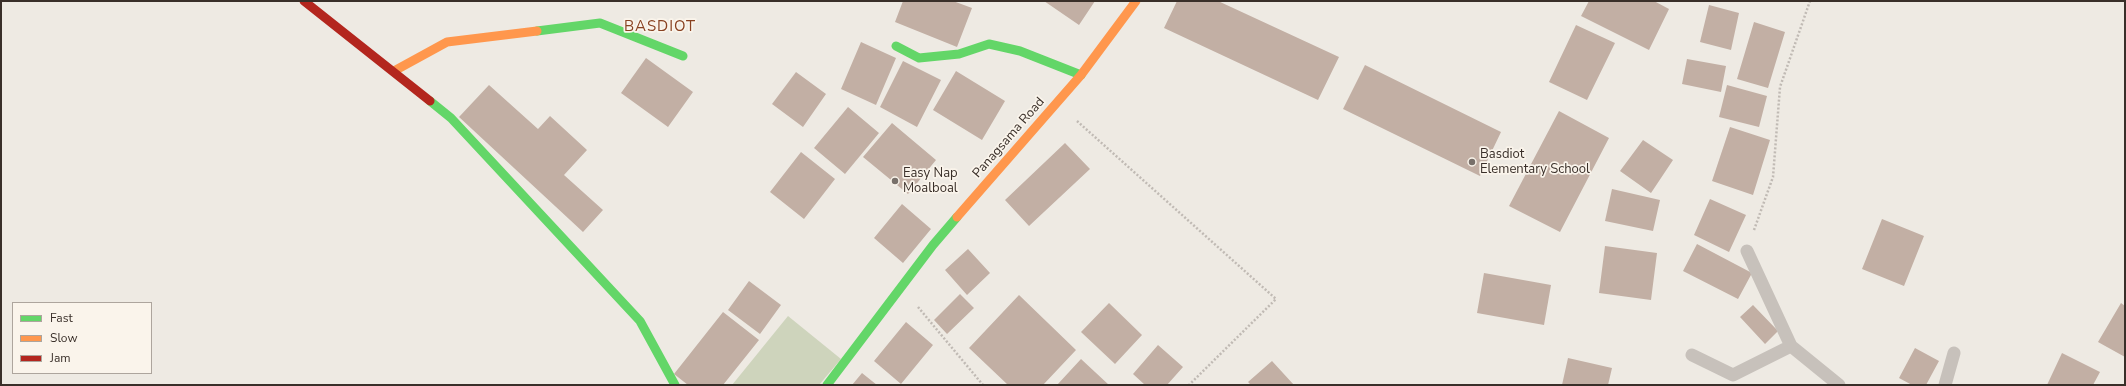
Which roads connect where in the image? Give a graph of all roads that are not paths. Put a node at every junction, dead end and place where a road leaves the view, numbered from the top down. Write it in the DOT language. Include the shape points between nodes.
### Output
graph roads {
  1 [pos="304,1"];
  2 [pos="1136,1"];
  3 [pos="896,46"];
  4 [pos="683,56"];
  5 [pos="394,71"];
  6 [pos="1081,75"];
  7 [pos="1747,251"];
  8 [pos="1790,346"];
  9 [pos="1954,353"];
  10 [pos="1692,355"];
  11 [pos="675,385"];
  12 [pos="827,385"];
  13 [pos="1839,385"];
  14 [pos="1945,385"];
  1 -- 5 [label="street"];
  2 -- 6 [label="street, Panagsama Road"];
  3 -- 6 [label="street" via="919,58 959,54 988,44 1020,51"];
  4 -- 5 [label="street" via="600,23 447,42"];
  5 -- 11 [label="street" via="451,118 640,321"];
  6 -- 12 [label="street, Panagsama Road" via="933,245"];
  7 -- 8 [label="lane"];
  8 -- 10 [label="lane" via="1733,375"];
  8 -- 13 [label="lane"];
  9 -- 14 [label="lane"];
}
